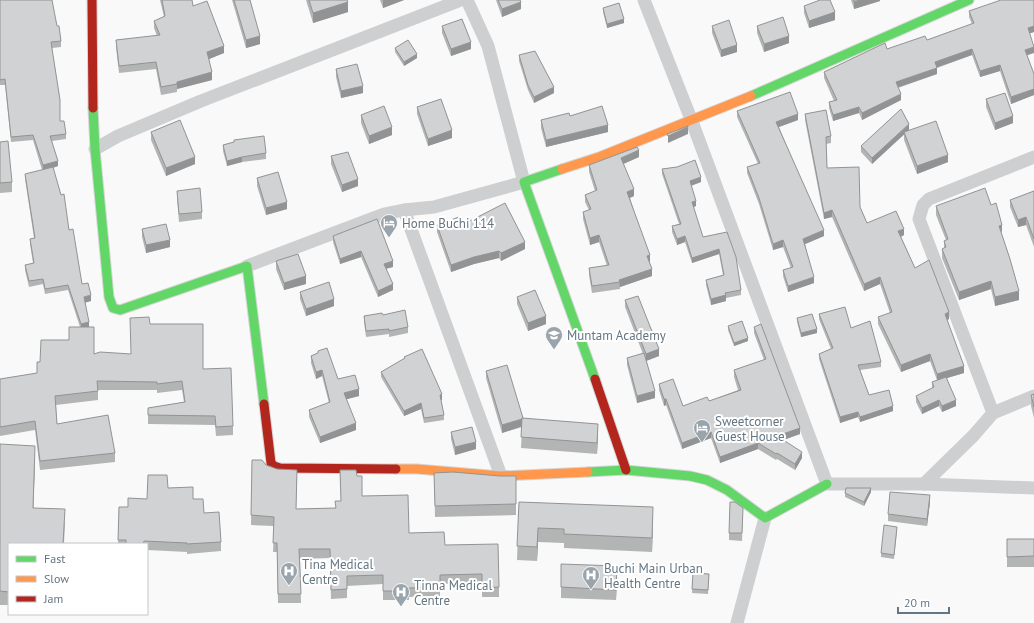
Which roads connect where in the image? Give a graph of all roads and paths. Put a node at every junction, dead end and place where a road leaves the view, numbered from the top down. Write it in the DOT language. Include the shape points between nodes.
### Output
graph roads {
  1 [pos="92,0"];
  2 [pos="461,0"];
  3 [pos="467,0"];
  4 [pos="644,0"];
  5 [pos="969,0"];
  6 [pos="691,119"];
  7 [pos="95,149"];
  8 [pos="1033,162"];
  9 [pos="524,182"];
  10 [pos="404,210"];
  11 [pos="247,266"];
  12 [pos="1034,396"];
  13 [pos="993,412"];
  14 [pos="626,470"];
  15 [pos="501,476"];
  16 [pos="827,484"];
  17 [pos="924,484"];
  18 [pos="1034,488"];
  19 [pos="765,518"];
  20 [pos="737,623"];
  1 -- 7 [label="street"];
  2 -- 7 [label="street" via="201,101 118,136"];
  3 -- 9 [label="street" via="488,46"];
  4 -- 6 [label="street"];
  5 -- 6 [label="street" via="761,92"];
  6 -- 9 [label="street" via="599,157"];
  6 -- 16 [label="street"];
  7 -- 11 [label="street" via="109,297 113,308 120,310"];
  8 -- 13 [label="street" via="929,199 920,210 919,219"];
  9 -- 10 [label="street" via="434,207"];
  9 -- 14 [label="street"];
  10 -- 11 [label="street" via="384,214"];
  10 -- 15 [label="street"];
  11 -- 15 [label="street" via="271,462 274,466 418,469"];
  12 -- 13 [label="street"];
  13 -- 17 [label="street" via="974,435"];
  14 -- 15 [label="street"];
  14 -- 19 [label="street" via="707,480 727,490"];
  16 -- 17 [label="street"];
  16 -- 19 [label="street"];
  17 -- 18 [label="street"];
  19 -- 20 [label="street"];
}
